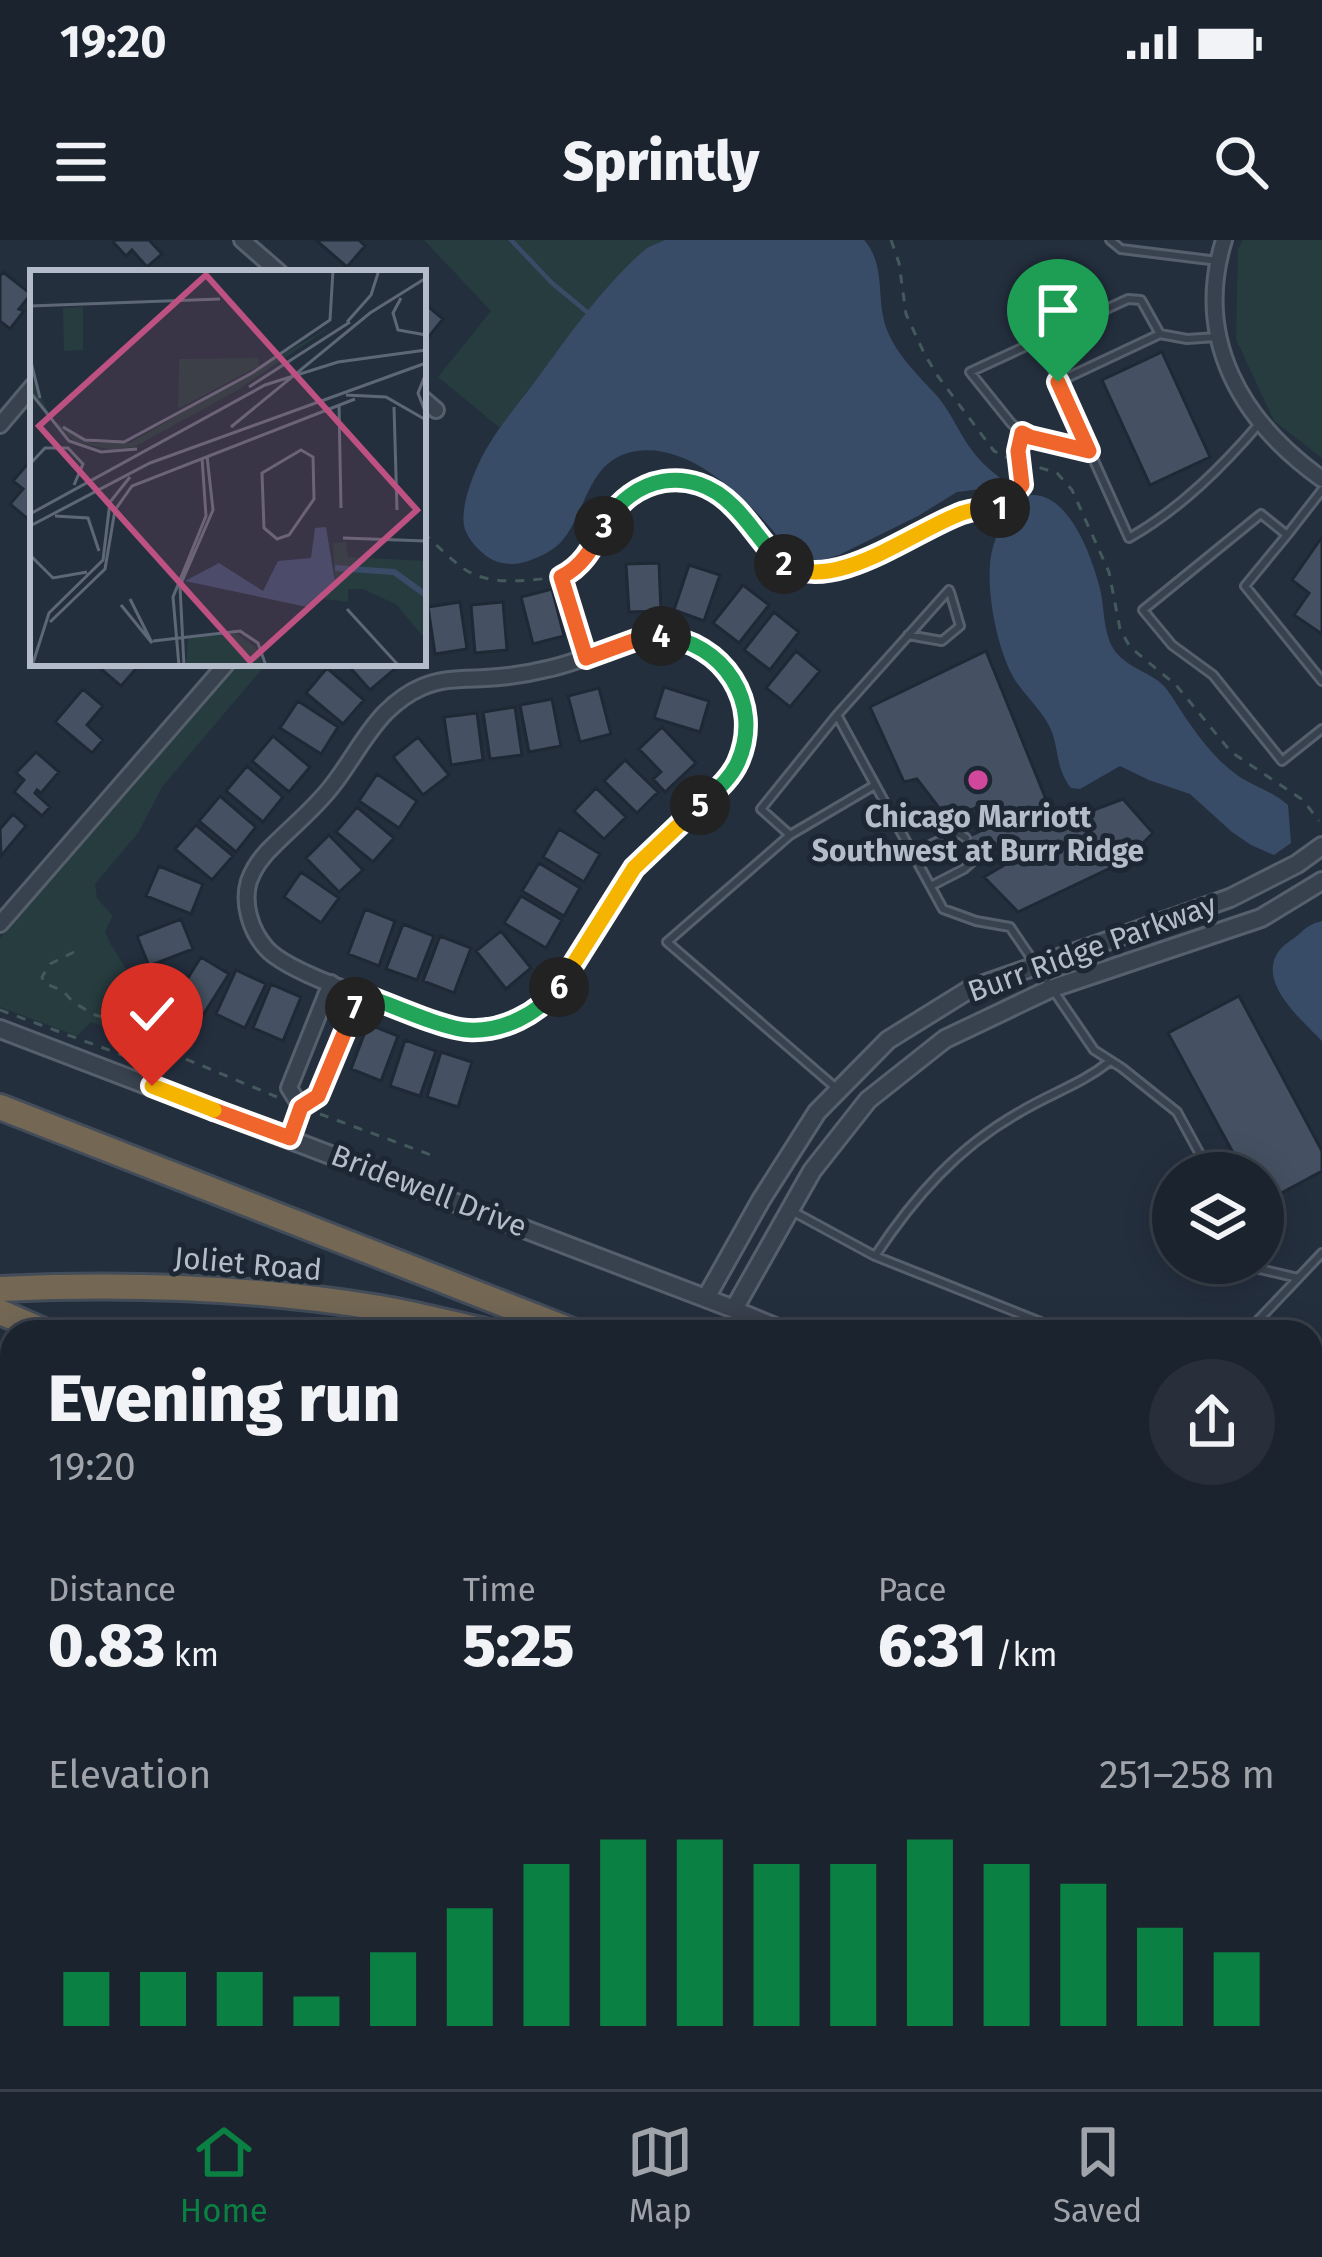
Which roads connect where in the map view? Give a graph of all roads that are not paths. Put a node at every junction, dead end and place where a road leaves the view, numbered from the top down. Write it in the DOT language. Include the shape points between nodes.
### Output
graph roads {
  1 [pos="242,240"];
  2 [pos="1110,240"];
  3 [pos="1224,240"];
  4 [pos="1218,261"];
  5 [pos="277,270"];
  6 [pos="1160,334"];
  7 [pos="1218,337"];
  8 [pos="1040,341"];
  9 [pos="1058,382"];
  10 [pos="30,389"];
  11 [pos="426,402"];
  12 [pos="436,410"];
  13 [pos="0,424"];
  14 [pos="1259,424"];
  15 [pos="1089,451"];
  16 [pos="1322,479"];
  17 [pos="1322,490"];
  18 [pos="1287,535"];
  19 [pos="908,635"];
  20 [pos="223,666"];
  21 [pos="1322,681"];
  22 [pos="837,715"];
  23 [pos="1322,729"];
  24 [pos="875,785"];
  25 [pos="790,835"];
  26 [pos="966,838"];
  27 [pos="1322,846"];
  28 [pos="913,853"];
  29 [pos="975,859"];
  30 [pos="1322,881"];
  31 [pos="931,886"];
  32 [pos="0,924"];
  33 [pos="1034,964"];
  34 [pos="331,983"];
  35 [pos="1050,989"];
  36 [pos="361,994"];
  37 [pos="0,1029"];
  38 [pos="1109,1062"];
  39 [pos="0,1089"];
  40 [pos="838,1090"];
  41 [pos="0,1107"];
  42 [pos="301,1107"];
  43 [pos="290,1138"];
  44 [pos="1199,1152"];
  45 [pos="158,1168"];
  46 [pos="789,1209"];
  47 [pos="1322,1253"];
  48 [pos="875,1256"];
  49 [pos="1284,1275"];
  50 [pos="1298,1278"];
  51 [pos="0,1289"];
  52 [pos="707,1297"];
  53 [pos="734,1309"];
  54 [pos="434,1320"];
  55 [pos="544,1320"];
  56 [pos="761,1320"];
  57 [pos="1036,1320"];
  58 [pos="1258,1320"];
  1 -- 5 [label="street"];
  2 -- 4 [label="lane" via="1121,250"];
  3 -- 4 [label="street"];
  4 -- 7 [label="street"];
  6 -- 7 [label="lane"];
  6 -- 8 [label="lane" via="1135,298"];
  6 -- 9 [label="lane"];
  7 -- 14 [label="street"];
  8 -- 9 [label="lane"];
  8 -- 15 [label="lane" via="970,372 1022,433"];
  9 -- 15 [label="lane"];
  10 -- 13 [label="street"];
  11 -- 12 [label="street"];
  14 -- 15 [label="lane" via="1217,472 1130,538"];
  14 -- 16 [label="street"];
  17 -- 18 [label="lane"];
  18 -- 21 [label="lane" via="1245,586"];
  18 -- 23 [label="lane" via="1261,514 1143,610 1213,675 1282,761"];
  19 -- 19 [label="lane" via="942,641 960,626 949,590"];
  19 -- 22 [label="lane"];
  20 -- 32 [label="street"];
  22 -- 24 [label="lane"];
  22 -- 25 [label="lane" via="761,809"];
  24 -- 25 [label="lane"];
  24 -- 28 [label="lane"];
  25 -- 40 [label="lane" via="667,942"];
  26 -- 28 [label="lane" via="954,834"];
  27 -- 33 [label="street, Burr Ridge Parkway" via="1230,898"];
  28 -- 31 [label="lane"];
  29 -- 31 [label="lane"];
  30 -- 35 [label="street, Burr Ridge Parkway" via="1262,918"];
  31 -- 33 [label="lane" via="943,909 1010,927"];
  33 -- 35 [label="lane"];
  33 -- 40 [label="street, Burr Ridge Parkway" via="970,989 888,1040"];
  34 -- 36 [label="street"];
  34 -- 36 [label="street" via="275,958 248,910 250,878 395,703 442,680 529,673 641,638 691,641 725,666 744,712 738,763 634,868 568,975 536,1010 503,1026 464,1030"];
  34 -- 42 [label="street" via="289,1088"];
  35 -- 38 [label="lane"];
  35 -- 46 [label="street, Burr Ridge Parkway" via="945,1039 868,1100"];
  36 -- 42 [label="street" via="318,1096"];
  37 -- 43 [label="street, Bridewell Drive"];
  38 -- 44 [label="lane" via="1177,1112"];
  38 -- 48 [label="lane" via="955,1158"];
  39 -- 45 [label="highway"];
  40 -- 52 [label="street, Burr Ridge Parkway" via="761,1200"];
  41 -- 45 [label="highway"];
  42 -- 43 [label="street"];
  43 -- 52 [label="street, Bridewell Drive"];
  45 -- 55 [label="highway"];
  46 -- 48 [label="lane"];
  46 -- 53 [label="street, Burr Ridge Parkway"];
  47 -- 50 [label="lane"];
  48 -- 57 [label="lane"];
  49 -- 50 [label="lane"];
  50 -- 58 [label="lane"];
  51 -- 54 [label="highway, Joliet Road" via="281,1294"];
  52 -- 53 [label="street, Bridewell Drive"];
  53 -- 56 [label="street, Bridewell Drive"];
}
